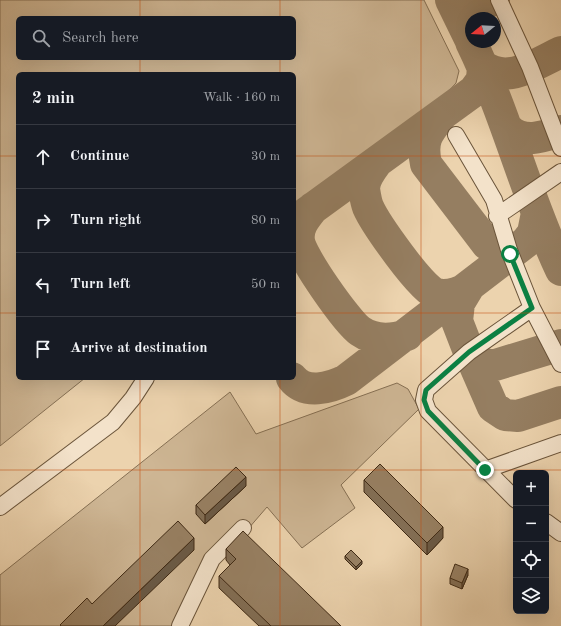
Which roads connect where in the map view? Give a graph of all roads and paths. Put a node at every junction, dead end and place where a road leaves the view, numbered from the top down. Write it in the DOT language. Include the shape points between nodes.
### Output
graph roads {
  1 [pos="499,0"];
  2 [pos="456,135"];
  3 [pos="561,148"];
  4 [pos="561,172"];
  5 [pos="497,216"];
  6 [pos="532,308"];
  7 [pos="561,364"];
  8 [pos="145,380"];
  9 [pos="561,443"];
  10 [pos="485,470"];
  11 [pos="513,497"];
  12 [pos="0,507"];
  13 [pos="549,524"];
  14 [pos="243,528"];
  15 [pos="561,533"];
  16 [pos="180,626"];
  1 -- 3 [label="lane" via="530,67"];
  2 -- 5 [label="lane" via="494,200"];
  4 -- 5 [label="lane"];
  5 -- 6 [label="lane"];
  6 -- 7 [label="lane"];
  6 -- 10 [label="lane" via="469,352 426,390 424,400 428,411"];
  8 -- 12 [label="lane" via="112,422"];
  9 -- 10 [label="lane"];
  10 -- 11 [label="lane"];
  13 -- 15 [label="lane"];
  14 -- 16 [label="lane" via="212,559"];
}
